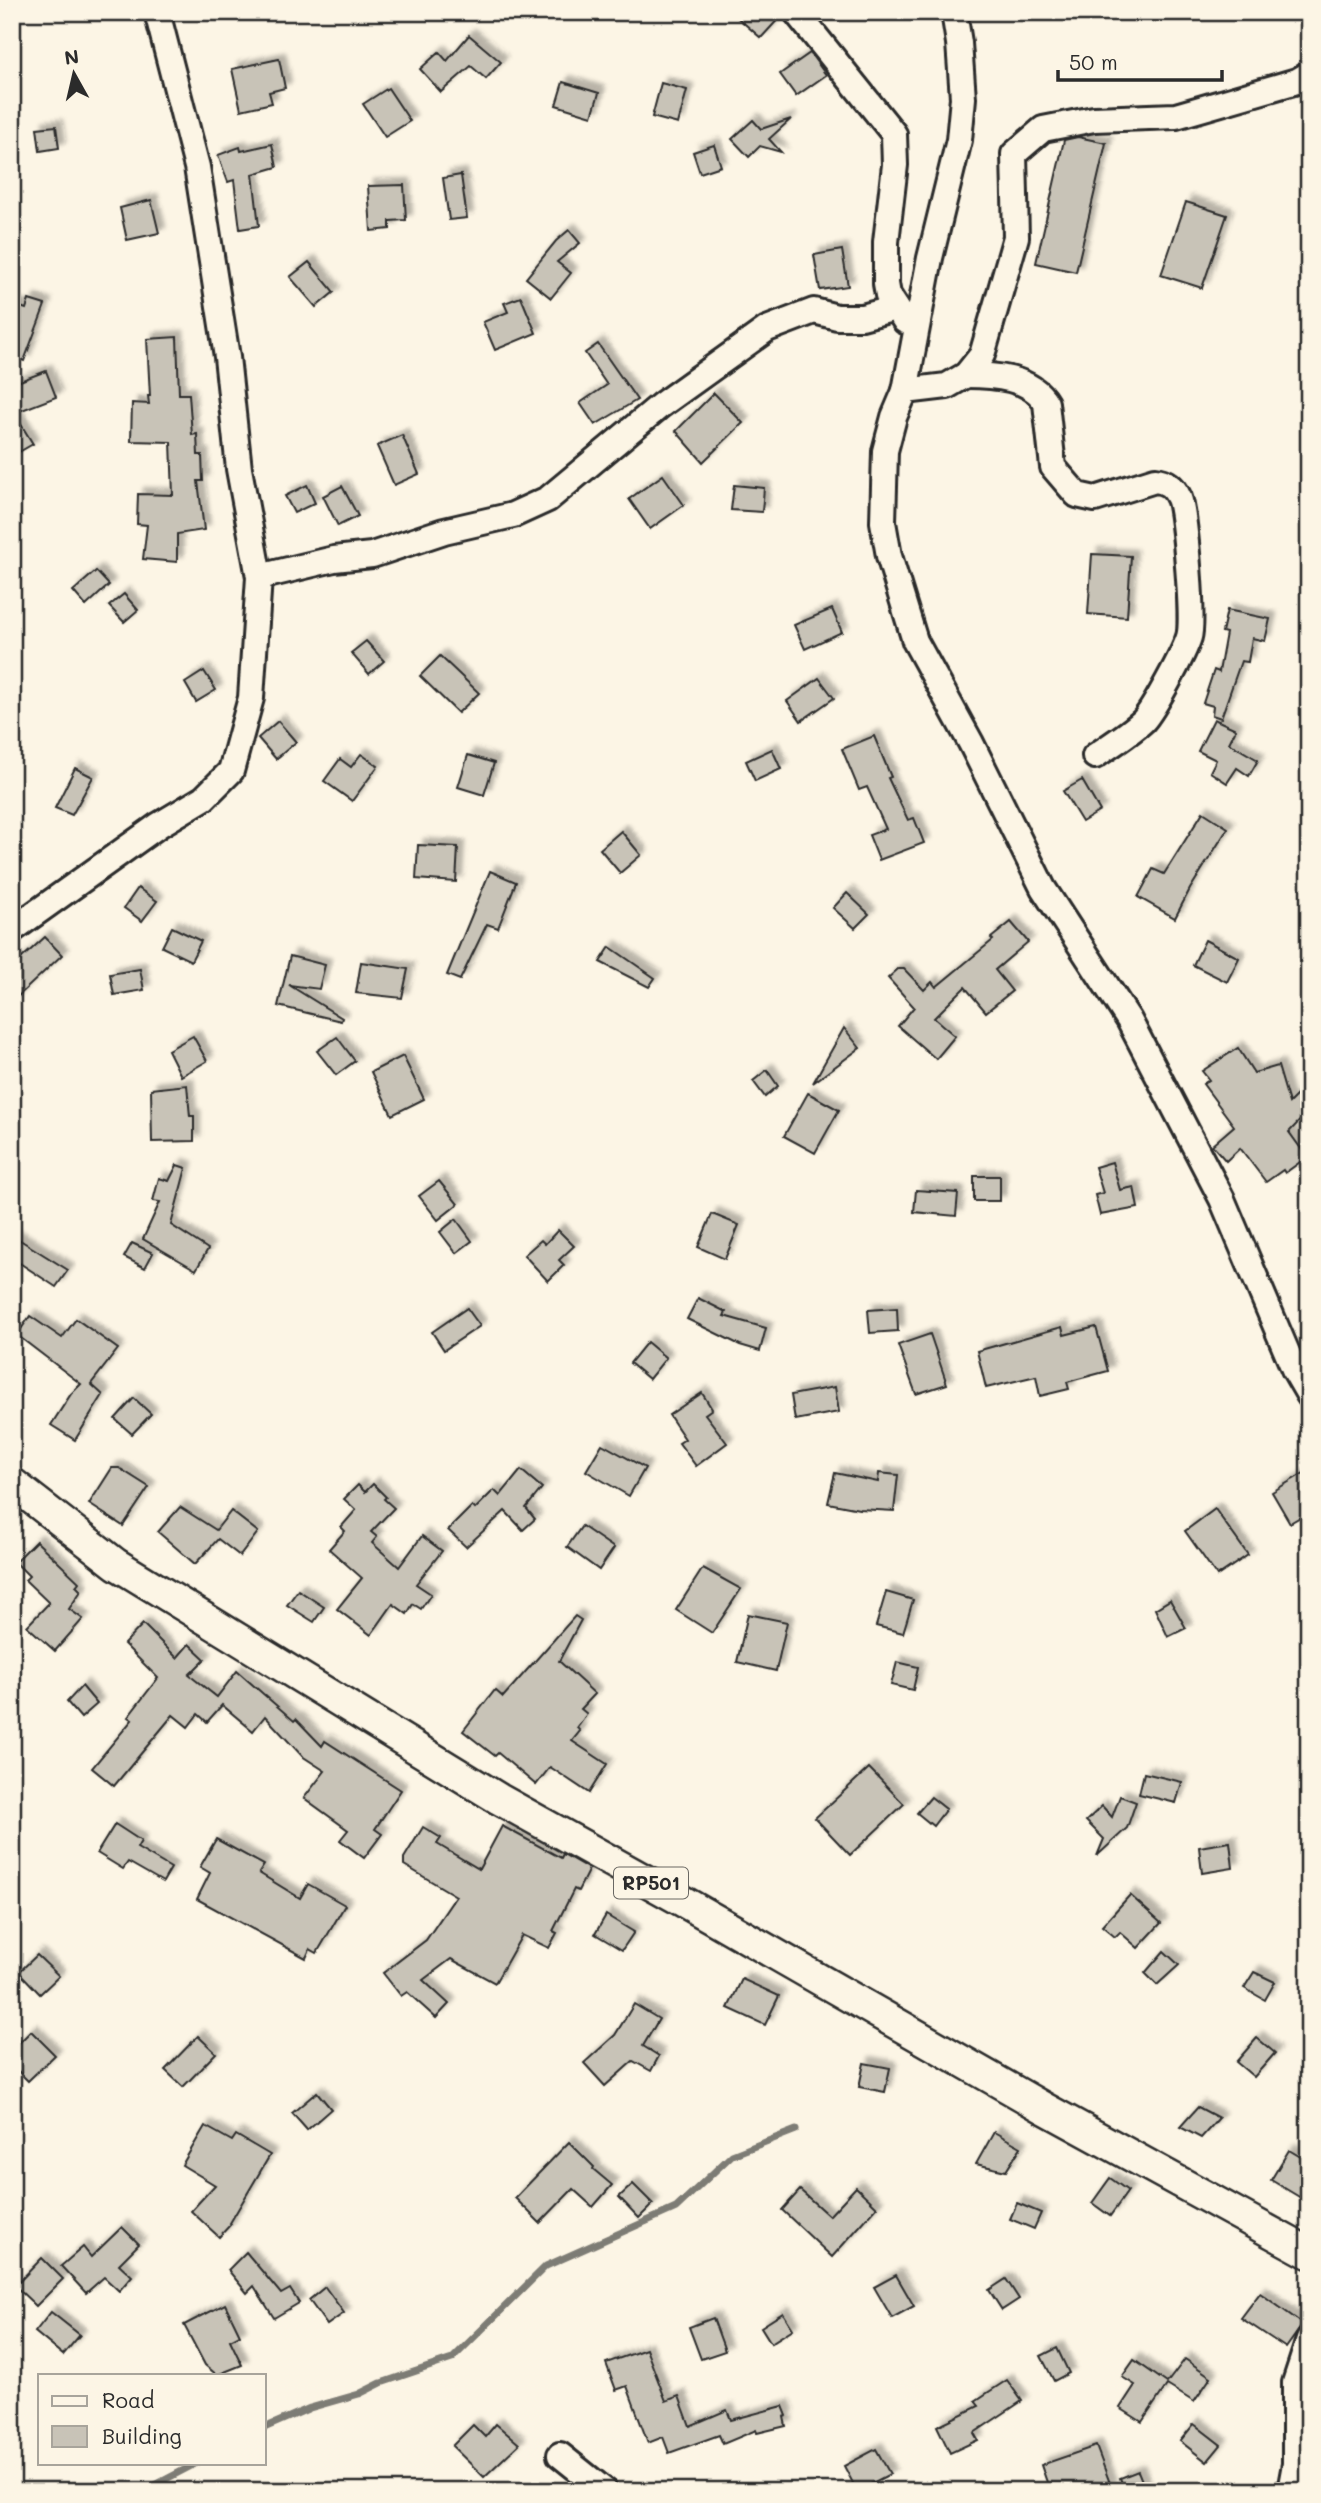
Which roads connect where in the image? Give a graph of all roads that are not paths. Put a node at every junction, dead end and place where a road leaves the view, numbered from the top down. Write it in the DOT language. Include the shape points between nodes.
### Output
graph roads {
  1 [pos="157,12"];
  2 [pos="796,12"];
  3 [pos="954,12"];
  4 [pos="1309,74"];
  5 [pos="896,308"];
  6 [pos="917,335"];
  7 [pos="966,375"];
  8 [pos="905,391"];
  9 [pos="259,577"];
  10 [pos="1095,756"];
  11 [pos="12,930"];
  12 [pos="1309,1395"];
  13 [pos="12,1483"];
  14 [pos="1309,2253"];
  15 [pos="1309,2340"];
  16 [pos="560,2455"];
  17 [pos="605,2491"];
  18 [pos="1290,2491"];
  1 -- 9 [label="street" via="197,167 227,357 239,469"];
  2 -- 5 [label="street" via="894,134 885,266 888,295"];
  3 -- 6 [label="street" via="960,43 962,116"];
  4 -- 7 [label="street" via="1176,116 1094,119 1043,129 1014,154 1016,237 982,355"];
  5 -- 6 [label="street"];
  5 -- 9 [label="street" via="862,317 814,312 767,329 661,405 548,499 513,515 372,555"];
  6 -- 8 [label="street"];
  7 -- 8 [label="street" via="947,386"];
  7 -- 10 [label="street" via="991,375 1041,394 1053,467 1077,495 1095,499 1155,480 1171,486 1180,500 1190,635 1144,720"];
  8 -- 12 [label="street" via="886,451 883,522 915,641 1043,888 1129,1020 1222,1199"];
  9 -- 11 [label="street" via="251,698 231,771 204,798"];
  13 -- 14 [label="main road, RP501" via="117,1564 499,1799"];
  15 -- 18 [label="street" via="1295,2382 1295,2464"];
  16 -- 17 [label="street"];
}
